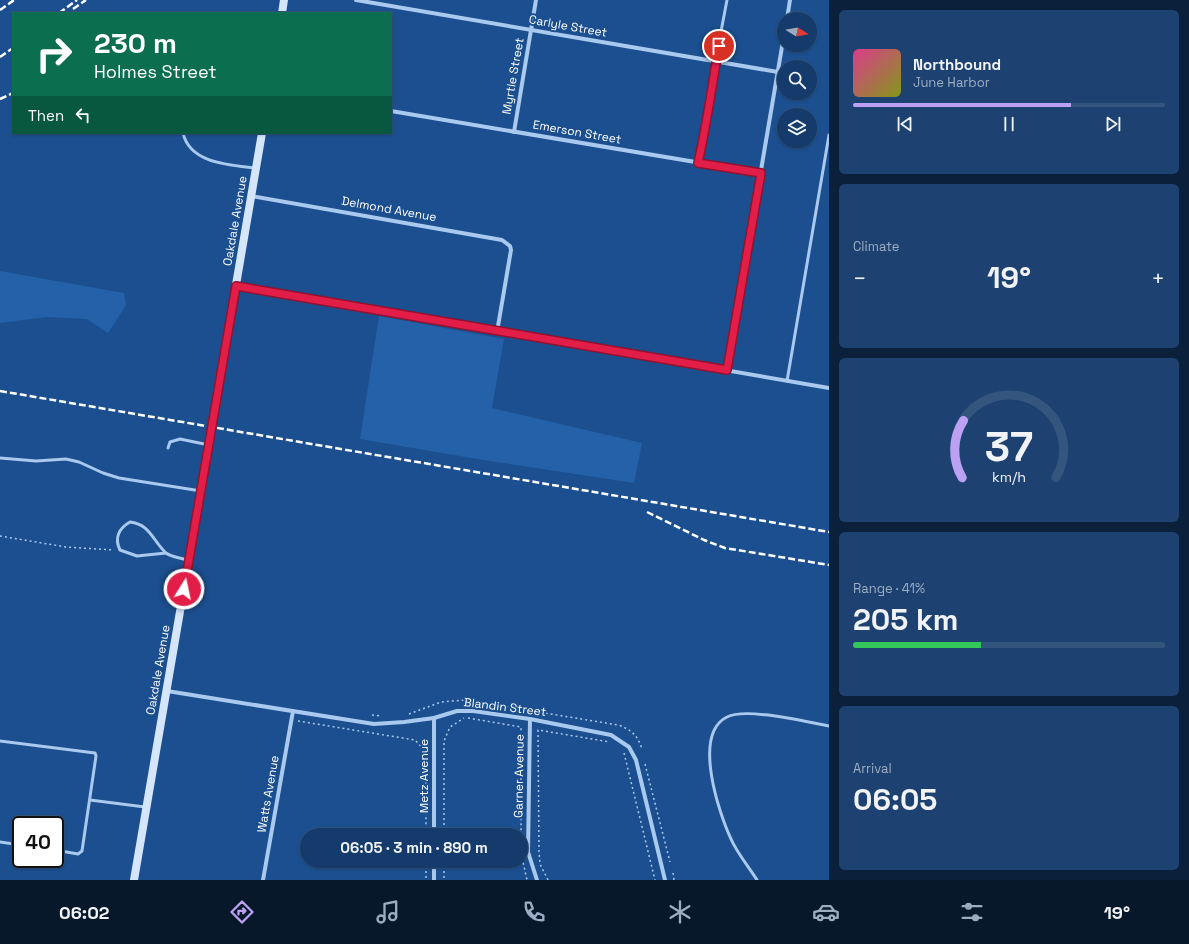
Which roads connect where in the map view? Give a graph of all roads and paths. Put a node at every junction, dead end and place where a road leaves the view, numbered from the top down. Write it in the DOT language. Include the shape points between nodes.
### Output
graph roads {
  1 [pos="284,0"];
  2 [pos="356,0"];
  3 [pos="536,0"];
  4 [pos="727,0"];
  5 [pos="790,0"];
  6 [pos="282,12"];
  7 [pos="788,12"];
  8 [pos="531,30"];
  9 [pos="716,61"];
  10 [pos="777,72"];
  11 [pos="777,78"];
  12 [pos="392,111"];
  13 [pos="514,132"];
  14 [pos="183,134"];
  15 [pos="262,134"];
  16 [pos="829,135"];
  17 [pos="698,163"];
  18 [pos="256,168"];
  19 [pos="761,173"];
  20 [pos="251,196"];
  21 [pos="236,286"];
  22 [pos="497,332"];
  23 [pos="727,370"];
  24 [pos="787,381"];
  25 [pos="829,388"];
  26 [pos="209,445"];
  27 [pos="168,448"];
  28 [pos="0,458"];
  29 [pos="201,491"];
  30 [pos="0,536"];
  31 [pos="120,550"];
  32 [pos="166,553"];
  33 [pos="189,560"];
  34 [pos="166,691"];
  35 [pos="293,712"];
  36 [pos="434,718"];
  37 [pos="530,719"];
  38 [pos="829,726"];
  39 [pos="297,728"];
  40 [pos="0,741"];
  41 [pos="614,743"];
  42 [pos="623,750"];
  43 [pos="645,764"];
  44 [pos="90,800"];
  45 [pos="147,807"];
  46 [pos="426,828"];
  47 [pos="434,828"];
  48 [pos="444,828"];
  49 [pos="520,828"];
  50 [pos="0,842"];
  51 [pos="12,844"];
  52 [pos="64,852"];
  53 [pos="670,862"];
  54 [pos="426,868"];
  55 [pos="434,868"];
  56 [pos="444,868"];
  57 [pos="524,868"];
  58 [pos="673,873"];
  59 [pos="134,880"];
  60 [pos="263,880"];
  61 [pos="426,880"];
  62 [pos="434,880"];
  63 [pos="444,880"];
  64 [pos="527,880"];
  65 [pos="537,880"];
  66 [pos="548,880"];
  67 [pos="655,880"];
  68 [pos="665,880"];
  69 [pos="674,880"];
  70 [pos="757,880"];
  1 -- 6 [label="street"];
  2 -- 8 [label="street, Carlyle Street"];
  3 -- 8 [label="street, Myrtle Street"];
  4 -- 9 [label="lane"];
  5 -- 7 [label="street"];
  8 -- 9 [label="street, Carlyle Street"];
  8 -- 13 [label="street, Myrtle Street"];
  9 -- 10 [label="street, Carlyle Street"];
  9 -- 17 [label="lane"];
  11 -- 19 [label="street"];
  12 -- 13 [label="street, Emerson Street"];
  13 -- 17 [label="street, Emerson Street"];
  14 -- 18 [label="lane" via="194,150 210,160"];
  15 -- 18 [label="street, Oakdale Avenue"];
  16 -- 24 [label="lane"];
  17 -- 19 [label="street, Emerson Street"];
  18 -- 20 [label="street, Oakdale Avenue"];
  19 -- 23 [label="street"];
  20 -- 21 [label="street, Oakdale Avenue"];
  20 -- 22 [label="street, Delmond Avenue" via="497,238 510,246"];
  21 -- 22 [label="street"];
  21 -- 26 [label="street, Oakdale Avenue"];
  22 -- 23 [label="street"];
  23 -- 24 [label="street"];
  24 -- 25 [label="street"];
  26 -- 27 [label="lane" via="175,439 170,442"];
  26 -- 29 [label="street, Oakdale Avenue"];
  28 -- 29 [label="lane" via="66,460 119,478"];
  29 -- 33 [label="street, Oakdale Avenue"];
  30 -- 31 [label="path" via="66,547"];
  31 -- 32 [label="lane" via="137,556"];
  31 -- 32 [label="lane" via="117,541 121,528 130,522 136,522 145,528"];
  32 -- 33 [label="lane"];
  33 -- 34 [label="street, Oakdale Avenue"];
  34 -- 35 [label="street, Blandin Street"];
  34 -- 45 [label="street, Oakdale Avenue"];
  35 -- 36 [label="street, Blandin Street" via="374,724"];
  35 -- 60 [label="street, Watts Avenue"];
  36 -- 37 [label="street, Blandin Street" via="457,711 469,711"];
  36 -- 47 [label="street, Metz Avenue"];
  37 -- 65 [label="street, Garner Avenue" via="528,852"];
  37 -- 68 [label="street, Blandin Street" via="611,735 629,747 636,760"];
  38 -- 70 [label="lane" via="747,713 726,717 713,731 710,758 717,801 731,840"];
  39 -- 46 [label="path" via="298,721 414,740 418,743 426,752"];
  40 -- 44 [label="lane" via="95,753"];
  41 -- 66 [label="path" via="538,730 539,850 540,864"];
  42 -- 67 [label="path"];
  43 -- 53 [label="path"];
  44 -- 45 [label="lane"];
  44 -- 52 [label="lane" via="82,851 78,854"];
  45 -- 59 [label="street, Oakdale Avenue"];
  48 -- 49 [label="path" via="444,740 450,727 465,718 521,727"];
  50 -- 51 [label="lane"];
  54 -- 61 [label="path"];
  55 -- 62 [label="street"];
  56 -- 63 [label="path"];
  57 -- 64 [label="path"];
  58 -- 69 [label="path"];
}
